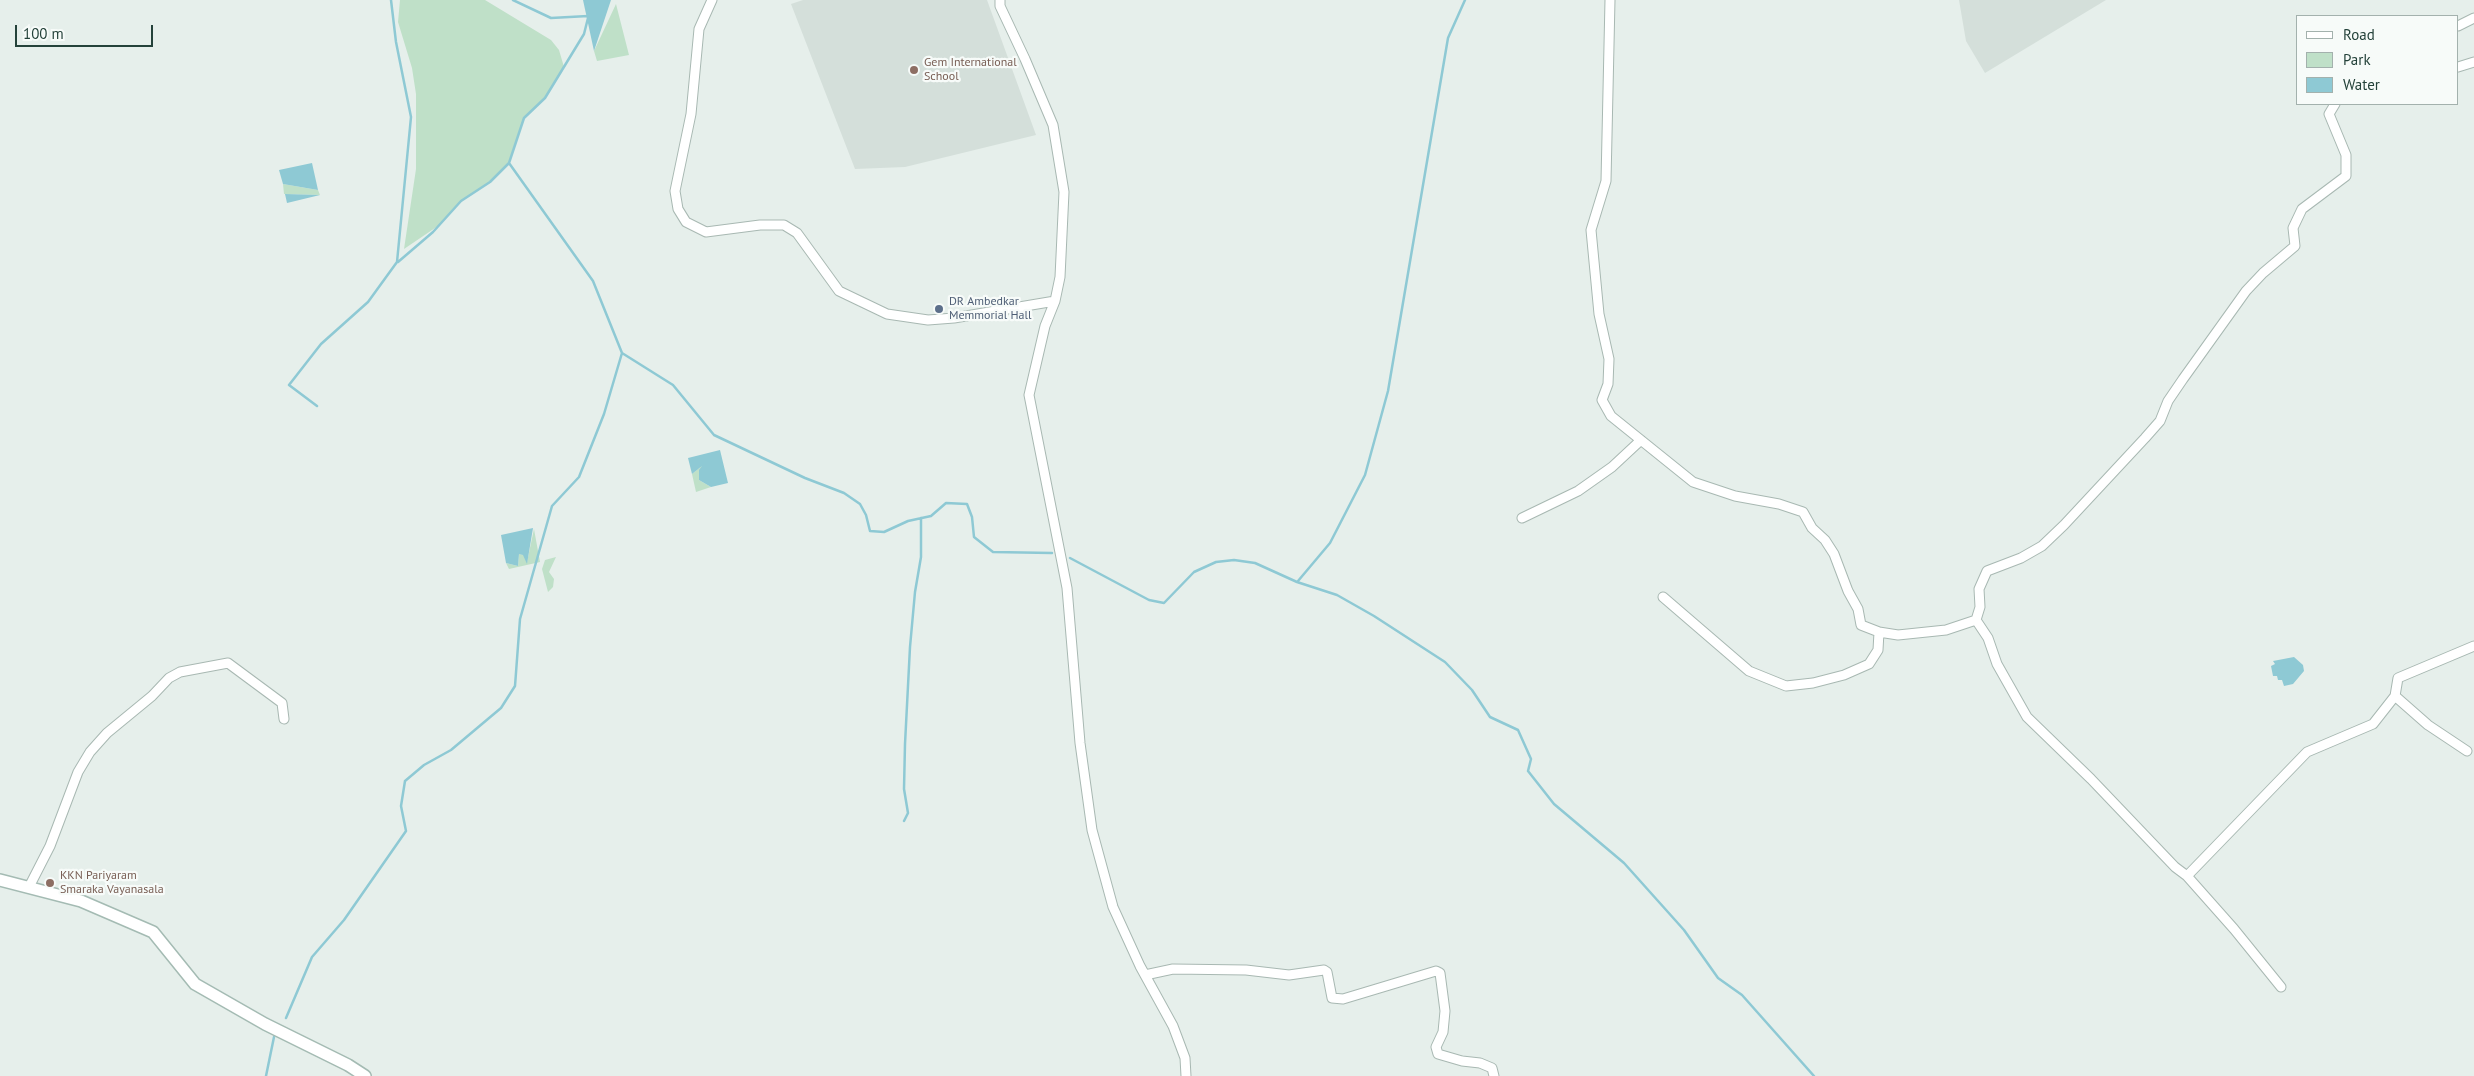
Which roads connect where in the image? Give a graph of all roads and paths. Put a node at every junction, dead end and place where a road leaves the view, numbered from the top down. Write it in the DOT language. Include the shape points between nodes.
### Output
graph roads {
  1 [pos="712,0"];
  2 [pos="1000,0"];
  3 [pos="1610,0"];
  4 [pos="2474,18"];
  5 [pos="2459,26"];
  6 [pos="2474,62"];
  7 [pos="2459,67"];
  8 [pos="2335,105"];
  9 [pos="1055,301"];
  10 [pos="1641,440"];
  11 [pos="1522,518"];
  12 [pos="1663,597"];
  13 [pos="1976,620"];
  14 [pos="1879,632"];
  15 [pos="2474,646"];
  16 [pos="2395,696"];
  17 [pos="284,719"];
  18 [pos="2466,751"];
  19 [pos="2187,876"];
  20 [pos="0,880"];
  21 [pos="29,887"];
  22 [pos="1145,975"];
  23 [pos="2281,987"];
  24 [pos="365,1076"];
  25 [pos="1186,1076"];
  26 [pos="1494,1076"];
  1 -- 9 [label="street" via="699,29 691,114 675,191 678,209 686,222 706,232 784,225 797,233 839,291 887,314 928,320 954,318"];
  2 -- 9 [label="street" via="1052,125 1064,192 1060,278"];
  3 -- 10 [label="street" via="1606,181 1591,230 1599,314 1609,358 1608,384 1602,400 1611,416"];
  4 -- 5 [label="street"];
  6 -- 7 [label="street"];
  8 -- 13 [label="street" via="2328,114 2346,155 2346,176 2302,209 2293,228 2295,246 2246,291 2168,401 2160,421 2140,444 2042,546 1987,571 1978,589 1980,607"];
  9 -- 22 [label="street" via="1045,326 1029,395 1067,588 1080,743 1092,830 1113,907"];
  10 -- 11 [label="street" via="1578,491"];
  10 -- 14 [label="street" via="1694,482 1735,496 1803,512 1834,554 1858,609 1861,625"];
  12 -- 14 [label="street" via="1749,671 1786,686 1844,674 1869,664 1878,650"];
  13 -- 14 [label="street" via="1946,630 1898,635"];
  13 -- 19 [label="street" via="2027,717"];
  15 -- 16 [label="street" via="2398,678"];
  16 -- 18 [label="street" via="2428,725"];
  16 -- 19 [label="street" via="2373,724 2308,752"];
  17 -- 21 [label="street" via="282,703 228,663 180,672 169,678 90,752 78,772 50,846"];
  19 -- 23 [label="street"];
  20 -- 21 [label="main road"];
  21 -- 24 [label="main road" via="81,900 153,932 195,984"];
  22 -- 25 [label="street" via="1173,1026 1186,1058"];
  22 -- 26 [label="street" via="1173,970 1246,970 1289,975 1324,970 1332,998 1343,999 1436,971 1440,973 1445,1011 1436,1047 1438,1054 1480,1062 1492,1068"];
}
